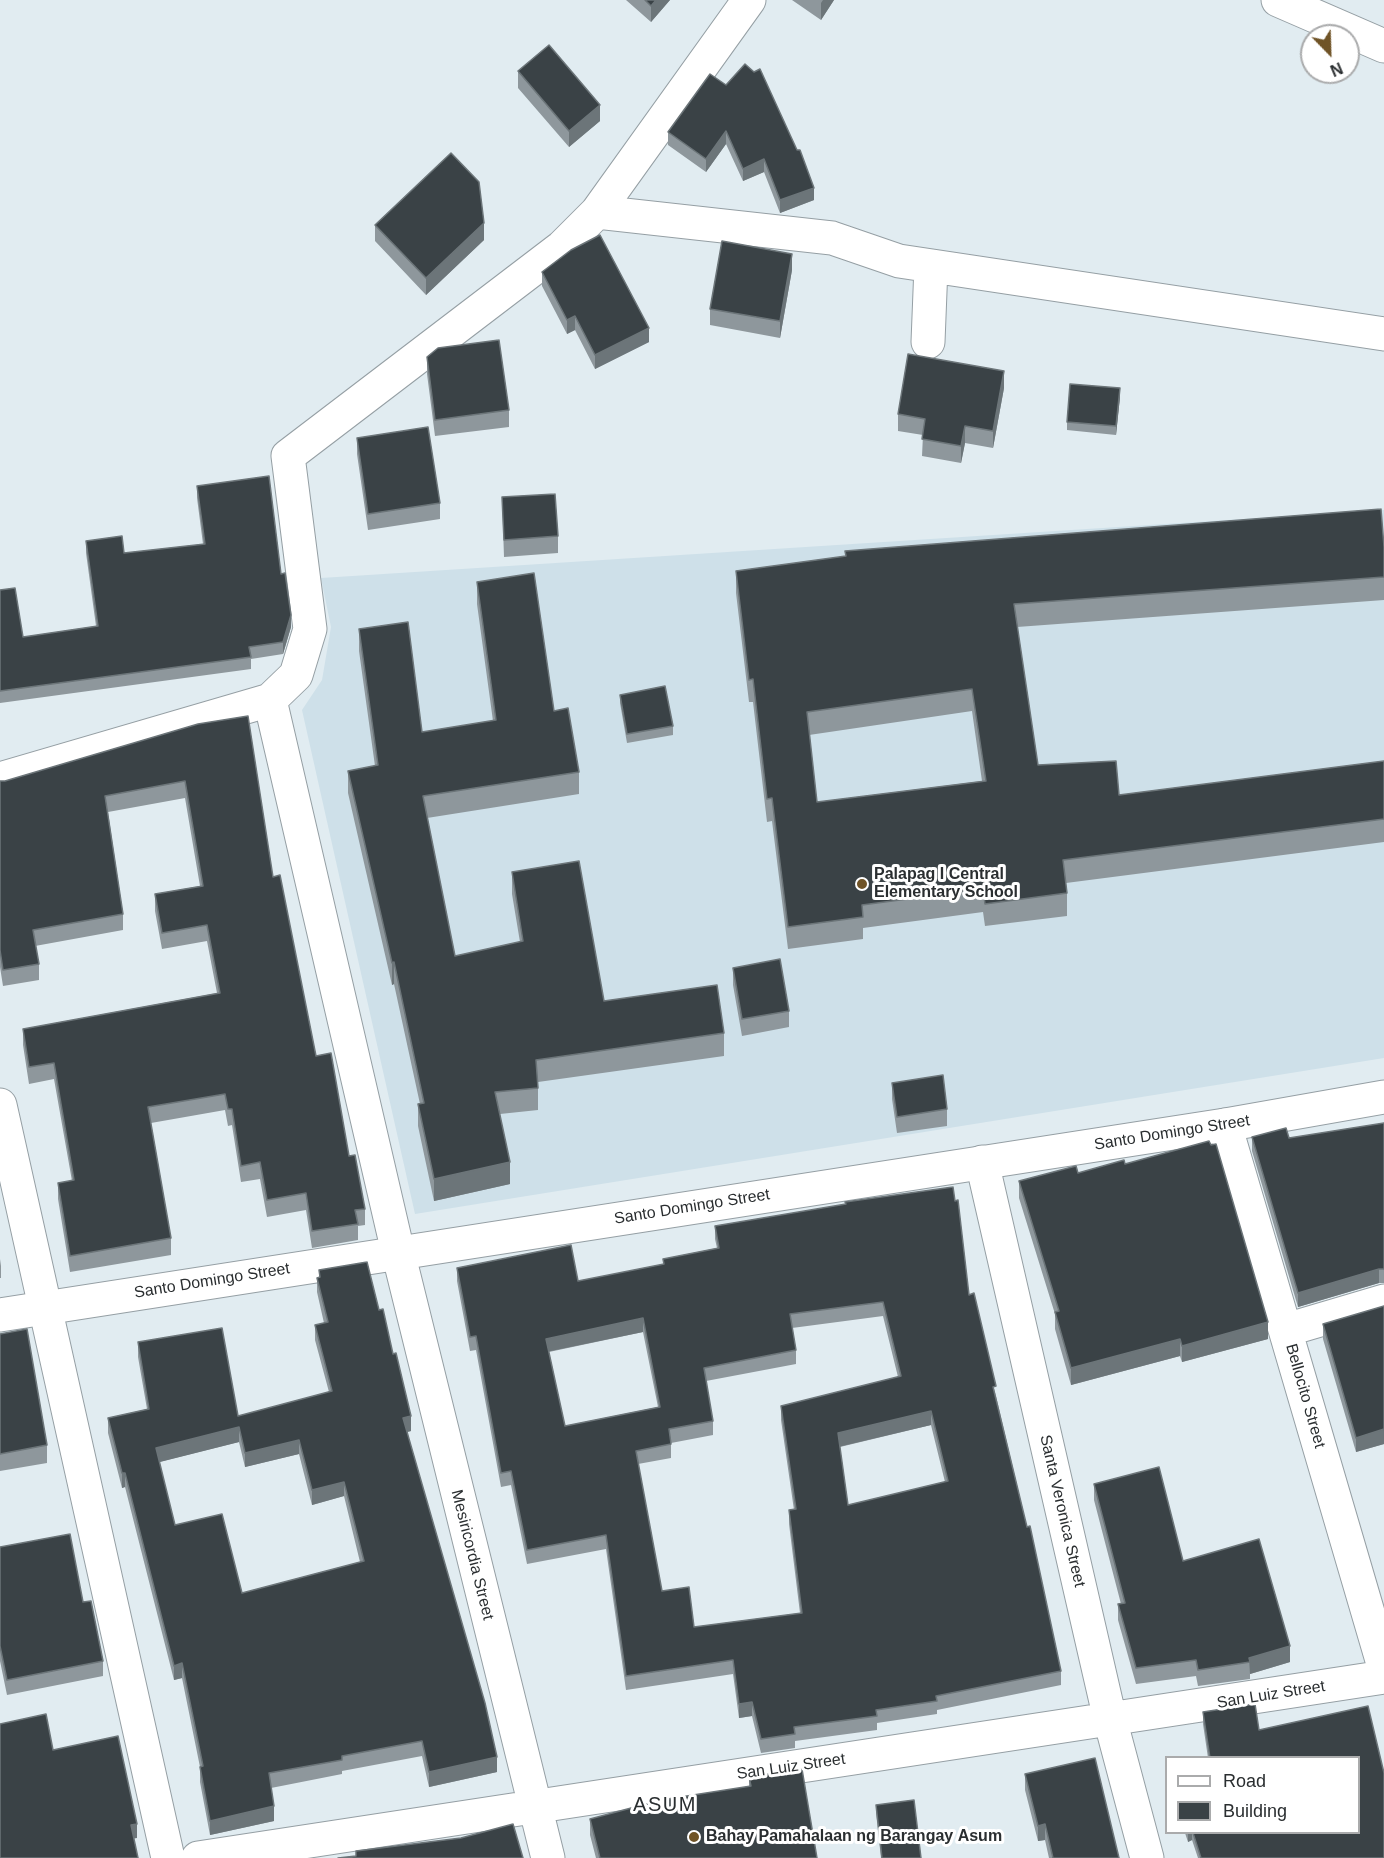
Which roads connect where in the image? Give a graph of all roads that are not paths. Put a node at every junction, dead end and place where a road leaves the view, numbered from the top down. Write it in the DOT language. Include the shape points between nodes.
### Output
graph roads {
  1 [pos="749,0"];
  2 [pos="1278,0"];
  3 [pos="1384,46"];
  4 [pos="597,212"];
  5 [pos="931,266"];
  6 [pos="1384,334"];
  7 [pos="928,342"];
  8 [pos="270,700"];
  9 [pos="0,779"];
  10 [pos="1384,1097"];
  11 [pos="0,1105"];
  12 [pos="1225,1125"];
  13 [pos="982,1162"];
  14 [pos="398,1252"];
  15 [pos="1384,1301"];
  16 [pos="44,1308"];
  17 [pos="0,1315"];
  18 [pos="1286,1330"];
  19 [pos="1384,1667"];
  20 [pos="1384,1677"];
  21 [pos="1110,1719"];
  22 [pos="532,1805"];
  23 [pos="168,1858"];
  24 [pos="198,1858"];
  25 [pos="548,1858"];
  26 [pos="1147,1858"];
  1 -- 4 [label="street"];
  2 -- 3 [label="street"];
  4 -- 5 [label="street" via="832,238 900,261"];
  4 -- 8 [label="street" via="562,247 288,456 310,629 296,675"];
  5 -- 6 [label="street"];
  5 -- 7 [label="street"];
  8 -- 9 [label="street"];
  8 -- 14 [label="street, Mesiricordia Street"];
  10 -- 12 [label="street, Santo Domingo Street"];
  11 -- 16 [label="street"];
  12 -- 13 [label="street, Santo Domingo Street"];
  12 -- 18 [label="street, Bellocito Street"];
  13 -- 14 [label="street, Santo Domingo Street"];
  13 -- 21 [label="street, Santa Veronica Street"];
  14 -- 16 [label="street, Santo Domingo Street"];
  14 -- 22 [label="street, Mesiricordia Street"];
  15 -- 18 [label="street"];
  16 -- 17 [label="street, Santo Domingo Street"];
  16 -- 23 [label="street"];
  18 -- 19 [label="street, Bellocito Street"];
  20 -- 21 [label="street, San Luiz Street"];
  21 -- 22 [label="street, San Luiz Street"];
  21 -- 26 [label="street, Santa Veronica Street"];
  22 -- 24 [label="street, San Luiz Street"];
  22 -- 25 [label="street, Mesiricordia Street"];
}
